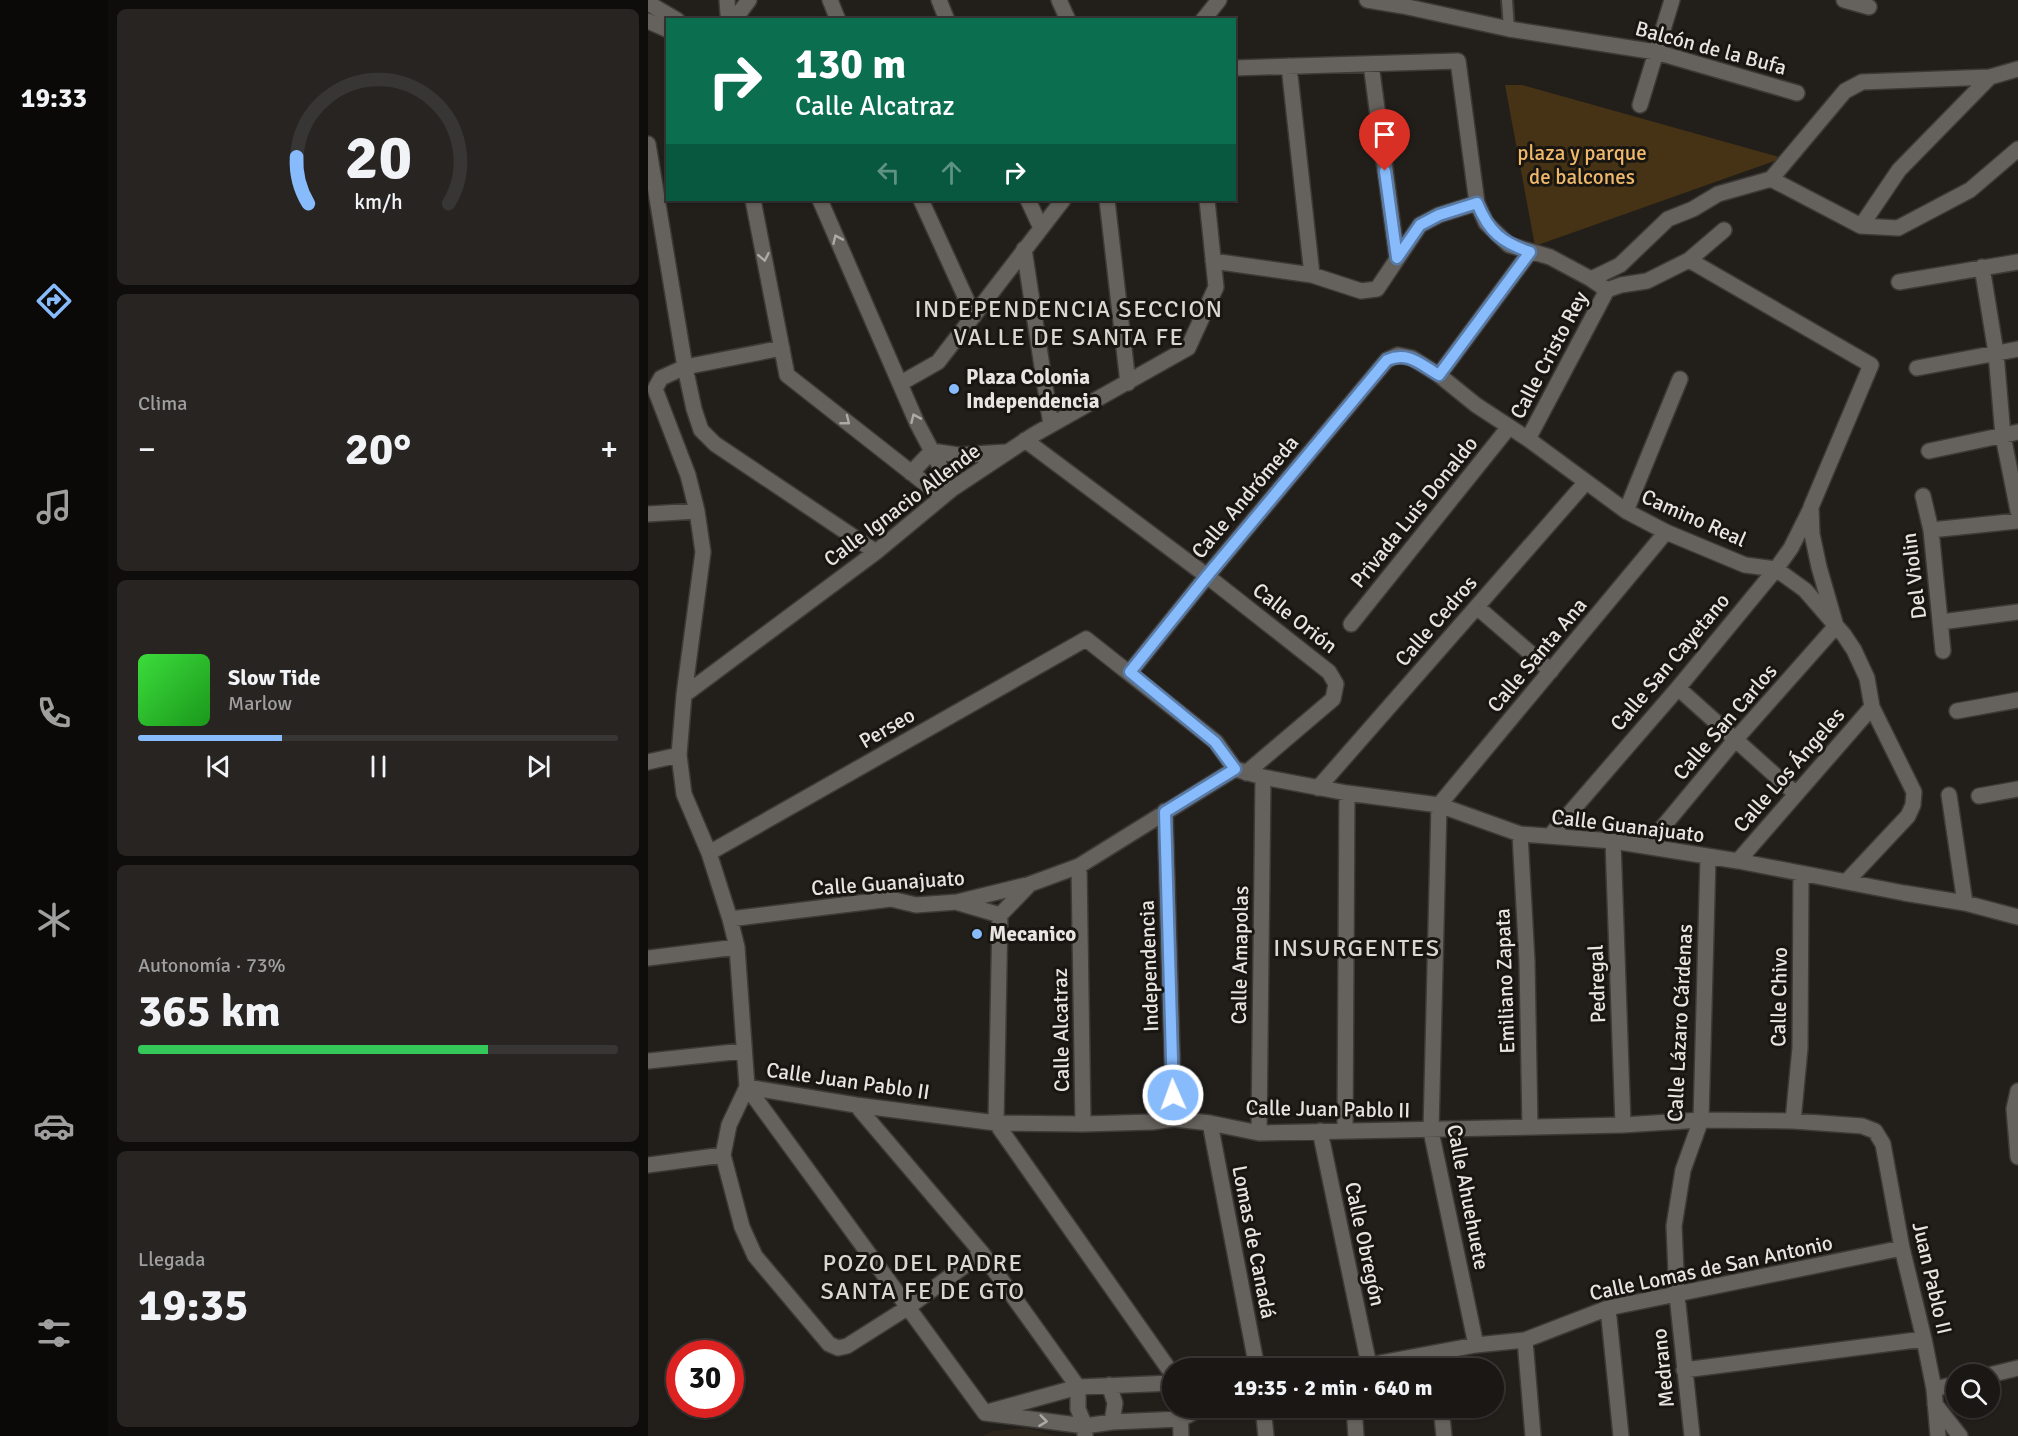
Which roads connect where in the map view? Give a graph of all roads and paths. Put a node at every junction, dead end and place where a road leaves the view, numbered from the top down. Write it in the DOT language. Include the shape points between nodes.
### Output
graph roads {
  1 [pos="749,0"];
  2 [pos="830,0"];
  3 [pos="939,0"];
  4 [pos="1059,0"];
  5 [pos="1219,0"];
  6 [pos="1367,0"];
  7 [pos="1507,0"];
  8 [pos="1672,0"];
  9 [pos="1844,0"];
  10 [pos="648,3"];
  11 [pos="1869,7"];
  12 [pos="731,14"];
  13 [pos="674,18"];
  14 [pos="837,18"];
  15 [pos="946,18"];
  16 [pos="1067,18"];
  17 [pos="1205,18"];
  18 [pos="648,21"];
  19 [pos="666,29"];
  20 [pos="1509,29"];
  21 [pos="1656,52"];
  22 [pos="1371,64"];
  23 [pos="1289,66"];
  24 [pos="1236,68"];
  25 [pos="2018,69"];
  26 [pos="1990,77"];
  27 [pos="1797,93"];
  28 [pos="1640,105"];
  29 [pos="648,144"];
  30 [pos="2018,149"];
  31 [pos="1771,179"];
  32 [pos="753,201"];
  33 [pos="820,201"];
  34 [pos="921,201"];
  35 [pos="1028,201"];
  36 [pos="1062,201"];
  37 [pos="1107,201"];
  38 [pos="1207,201"];
  39 [pos="1477,203"];
  40 [pos="1861,226"];
  41 [pos="1041,228"];
  42 [pos="1724,230"];
  43 [pos="1024,249"];
  44 [pos="1530,252"];
  45 [pos="1397,258"];
  46 [pos="1689,260"];
  47 [pos="1213,261"];
  48 [pos="2018,262"];
  49 [pos="1982,267"];
  50 [pos="1312,275"];
  51 [pos="1590,279"];
  52 [pos="1899,282"];
  53 [pos="1607,290"];
  54 [pos="974,316"];
  55 [pos="782,348"];
  56 [pos="2018,349"];
  57 [pos="1996,353"];
  58 [pos="1398,355"];
  59 [pos="686,366"];
  60 [pos="1917,368"];
  61 [pos="1439,375"];
  62 [pos="1680,379"];
  63 [pos="901,383"];
  64 [pos="1128,383"];
  65 [pos="1051,425"];
  66 [pos="1509,427"];
  67 [pos="2011,434"];
  68 [pos="1528,439"];
  69 [pos="1025,440"];
  70 [pos="932,451"];
  71 [pos="1929,451"];
  72 [pos="1006,453"];
  73 [pos="911,473"];
  74 [pos="1586,482"];
  75 [pos="946,492"];
  76 [pos="1923,496"];
  77 [pos="1811,507"];
  78 [pos="1626,510"];
  79 [pos="697,511"];
  80 [pos="2018,511"];
  81 [pos="648,514"];
  82 [pos="2018,521"];
  83 [pos="1931,530"];
  84 [pos="1666,532"];
  85 [pos="876,552"];
  86 [pos="1776,569"];
  87 [pos="1207,576"];
  88 [pos="1477,607"];
  89 [pos="2018,612"];
  90 [pos="1941,622"];
  91 [pos="1351,624"];
  92 [pos="1836,626"];
  93 [pos="1943,651"];
  94 [pos="1551,671"];
  95 [pos="1130,672"];
  96 [pos="1678,688"];
  97 [pos="684,696"];
  98 [pos="2018,700"];
  99 [pos="1872,707"];
  100 [pos="1957,711"];
  101 [pos="1735,740"];
  102 [pos="679,755"];
  103 [pos="648,762"];
  104 [pos="1240,771"];
  105 [pos="1263,777"];
  106 [pos="1318,788"];
  107 [pos="2018,789"];
  108 [pos="1347,793"];
  109 [pos="1796,794"];
  110 [pos="1949,795"];
  111 [pos="1979,796"];
  112 [pos="1440,805"];
  113 [pos="1165,812"];
  114 [pos="1520,834"];
  115 [pos="1550,836"];
  116 [pos="1613,841"];
  117 [pos="1647,846"];
  118 [pos="709,854"];
  119 [pos="1708,857"];
  120 [pos="1738,861"];
  121 [pos="1079,866"];
  122 [pos="1801,874"];
  123 [pos="1847,881"];
  124 [pos="1030,885"];
  125 [pos="957,902"];
  126 [pos="1965,903"];
  127 [pos="1000,915"];
  128 [pos="2018,917"];
  129 [pos="730,919"];
  130 [pos="736,947"];
  131 [pos="648,957"];
  132 [pos="743,1051"];
  133 [pos="648,1061"];
  134 [pos="747,1087"];
  135 [pos="2018,1091"];
  136 [pos="856,1105"];
  137 [pos="1174,1119"];
  138 [pos="1701,1120"];
  139 [pos="1793,1121"];
  140 [pos="996,1123"];
  141 [pos="1210,1123"];
  142 [pos="1083,1124"];
  143 [pos="1623,1125"];
  144 [pos="1530,1127"];
  145 [pos="1345,1130"];
  146 [pos="1320,1131"];
  147 [pos="1431,1131"];
  148 [pos="1875,1131"];
  149 [pos="1259,1133"];
  150 [pos="723,1155"];
  151 [pos="2018,1157"];
  152 [pos="648,1165"];
  153 [pos="1902,1248"];
  154 [pos="982,1252"];
  155 [pos="1677,1295"];
  156 [pos="907,1308"];
  157 [pos="1608,1308"];
  158 [pos="1924,1339"];
  159 [pos="1524,1340"];
  160 [pos="1476,1345"];
  161 [pos="1255,1358"];
  162 [pos="1360,1358"];
  163 [pos="1443,1358"];
  164 [pos="1162,1359"];
  165 [pos="2018,1368"];
  166 [pos="1684,1370"];
  167 [pos="2000,1373"];
  168 [pos="1162,1383"];
  169 [pos="1108,1385"];
  170 [pos="1078,1387"];
  171 [pos="1946,1390"];
  172 [pos="1934,1397"];
  173 [pos="985,1413"];
  174 [pos="1162,1415"];
  175 [pos="1180,1418"];
  176 [pos="1264,1418"];
  177 [pos="1355,1418"];
  178 [pos="1442,1418"];
  179 [pos="1112,1422"];
  180 [pos="1085,1431"];
  181 [pos="1181,1436"];
  182 [pos="1266,1436"];
  183 [pos="1356,1436"];
  184 [pos="1443,1436"];
  185 [pos="1533,1436"];
  186 [pos="1621,1436"];
  187 [pos="1692,1436"];
  188 [pos="1938,1436"];
  189 [pos="1960,1436"];
  1 -- 12 [label="street"];
  2 -- 14 [label="street"];
  3 -- 15 [label="street"];
  4 -- 16 [label="street"];
  5 -- 17 [label="street"];
  6 -- 20 [label="street, Balcón de la Bufa"];
  7 -- 20 [label="street"];
  8 -- 21 [label="street"];
  9 -- 11 [label="street"];
  10 -- 13 [label="street"];
  18 -- 19 [label="street"];
  20 -- 21 [label="street, Balcón de la Bufa"];
  21 -- 27 [label="street, Balcón de la Bufa"];
  21 -- 28 [label="street"];
  22 -- 23 [label="street"];
  22 -- 39 [label="street" via="1458,61"];
  22 -- 45 [label="street"];
  23 -- 24 [label="street"];
  23 -- 50 [label="street"];
  25 -- 26 [label="street"];
  26 -- 31 [label="street" via="1862,82 1845,92"];
  26 -- 40 [label="street" via="1899,170"];
  29 -- 59 [label="street"];
  30 -- 40 [label="street" via="1970,190 1898,228"];
  31 -- 40 [label="street"];
  31 -- 51 [label="street" via="1718,194 1668,219 1620,265"];
  32 -- 55 [label="street, one-way"];
  63 -- 33 [label="street, one-way"];
  34 -- 54 [label="street"];
  35 -- 41 [label="street"];
  36 -- 41 [label="street"];
  37 -- 64 [label="street"];
  38 -- 47 [label="street"];
  39 -- 44 [label="street" via="1486,224 1509,245"];
  39 -- 45 [label="street" via="1420,225"];
  41 -- 43 [label="street"];
  42 -- 46 [label="street"];
  43 -- 54 [label="street"];
  43 -- 65 [label="street"];
  44 -- 51 [label="street" via="1550,257"];
  44 -- 61 [label="street"];
  45 -- 50 [label="street" via="1377,289 1361,291"];
  46 -- 53 [label="street" via="1647,280"];
  46 -- 77 [label="street, Calle San Cayetano" via="1871,365"];
  47 -- 50 [label="street"];
  47 -- 64 [label="street, Calle Ignacio Allende" via="1216,287 1188,348"];
  48 -- 49 [label="street"];
  49 -- 52 [label="street"];
  49 -- 57 [label="street"];
  51 -- 53 [label="street"];
  53 -- 68 [label="street, Calle Cristo Rey"];
  54 -- 63 [label="street" via="938,362"];
  55 -- 59 [label="street"];
  55 -- 73 [label="street, one-way" via="788,375"];
  56 -- 57 [label="street"];
  57 -- 60 [label="street"];
  57 -- 67 [label="street"];
  58 -- 61 [label="street, Camino Real" via="1412,358"];
  58 -- 87 [label="street, Calle Andrómeda" via="1387,360"];
  59 -- 79 [label="street" via="661,378 655,389 688,475"];
  59 -- 85 [label="street" via="701,430 715,444"];
  61 -- 66 [label="street, Camino Real"];
  62 -- 78 [label="street"];
  70 -- 63 [label="street, one-way"];
  64 -- 65 [label="street, Calle Ignacio Allende"];
  65 -- 69 [label="street, Calle Ignacio Allende"];
  66 -- 68 [label="street, Camino Real"];
  66 -- 91 [label="street, Privada Luis Donaldo"];
  67 -- 71 [label="street"];
  67 -- 80 [label="street"];
  68 -- 74 [label="street, Camino Real"];
  69 -- 72 [label="street, Calle Ignacio Allende"];
  69 -- 87 [label="street, Calle Orión"];
  70 -- 72 [label="street"];
  70 -- 73 [label="street"];
  70 -- 75 [label="street"];
  72 -- 75 [label="street, Calle Ignacio Allende"];
  73 -- 75 [label="street"];
  74 -- 78 [label="street, Camino Real"];
  74 -- 88 [label="street, Calle Cedros"];
  75 -- 85 [label="street, Calle Ignacio Allende"];
  76 -- 83 [label="street, Del Violin"];
  77 -- 86 [label="street, Calle San Cayetano"];
  77 -- 92 [label="street, Calle San Cayetano" via="1812,534"];
  78 -- 84 [label="street, Camino Real"];
  79 -- 81 [label="street"];
  79 -- 97 [label="street" via="703,552"];
  82 -- 83 [label="street"];
  83 -- 90 [label="street, Del Violin"];
  84 -- 86 [label="street, Camino Real" via="1745,565"];
  84 -- 94 [label="street, Calle Santa Ana"];
  85 -- 97 [label="street, Calle Ignacio Allende"];
  86 -- 92 [label="street, Camino Real" via="1805,590"];
  86 -- 96 [label="street, Calle San Cayetano"];
  87 -- 95 [label="street, Calle Andrómeda"];
  87 -- 104 [label="street, Calle Orión" via="1329,672 1336,684 1333,699"];
  88 -- 94 [label="street"];
  88 -- 106 [label="street, Calle Cedros"];
  89 -- 90 [label="street"];
  90 -- 93 [label="street, Del Violin"];
  92 -- 99 [label="street, Camino Real" via="1854,650 1867,678"];
  92 -- 101 [label="street, Calle San Carlos"];
  94 -- 112 [label="street, Calle Santa Ana"];
  95 -- 104 [label="street" via="1215,742"];
  95 -- 118 [label="street, Perseo" via="1086,639"];
  96 -- 101 [label="street"];
  96 -- 115 [label="street, Calle San Cayetano"];
  97 -- 102 [label="street"];
  98 -- 100 [label="street"];
  99 -- 109 [label="street, Calle Los Ángeles"];
  99 -- 123 [label="street, Camino Real" via="1914,792 1913,805 1908,816"];
  101 -- 109 [label="street"];
  101 -- 117 [label="street, Calle San Carlos"];
  102 -- 103 [label="street"];
  102 -- 118 [label="street" via="684,794"];
  104 -- 105 [label="street, Calle Guanajuato"];
  104 -- 113 [label="street"];
  105 -- 106 [label="street, Calle Guanajuato"];
  105 -- 149 [label="street, Calle Amapolas"];
  106 -- 108 [label="street, Calle Guanajuato"];
  107 -- 111 [label="street"];
  108 -- 112 [label="street, Calle Guanajuato"];
  108 -- 145 [label="street"];
  109 -- 120 [label="street, Calle Los Ángeles"];
  110 -- 126 [label="street"];
  112 -- 114 [label="street, Calle Guanajuato"];
  112 -- 147 [label="street, Calle Ahuehuete"];
  113 -- 121 [label="street"];
  113 -- 137 [label="street, Independencia"];
  114 -- 115 [label="street, Calle Guanajuato"];
  114 -- 144 [label="street, Emiliano Zapata"];
  115 -- 116 [label="street, Calle Guanajuato"];
  116 -- 117 [label="street, Calle Guanajuato"];
  116 -- 143 [label="street, Pedregal"];
  117 -- 119 [label="street, Calle Guanajuato"];
  118 -- 129 [label="street"];
  119 -- 120 [label="street, Calle Guanajuato"];
  119 -- 138 [label="street, Calle Lázaro Cárdenas"];
  120 -- 122 [label="street, Calle Guanajuato"];
  121 -- 124 [label="street, Calle Guanajuato"];
  121 -- 142 [label="street, Calle Alcatraz"];
  122 -- 123 [label="street, Calle Guanajuato"];
  122 -- 139 [label="street, Calle Chivo" via="1800,1048"];
  123 -- 126 [label="street, Calle Guanajuato"];
  124 -- 125 [label="street, Calle Guanajuato"];
  124 -- 127 [label="street"];
  125 -- 127 [label="street"];
  125 -- 129 [label="street, Calle Guanajuato" via="916,905 891,899"];
  126 -- 128 [label="street, Calle Guanajuato"];
  127 -- 140 [label="street"];
  129 -- 130 [label="street"];
  130 -- 131 [label="street"];
  130 -- 132 [label="street"];
  132 -- 133 [label="street"];
  132 -- 134 [label="street"];
  134 -- 136 [label="street, Calle Juan Pablo II"];
  134 -- 150 [label="street" via="729,1125"];
  134 -- 156 [label="street"];
  135 -- 151 [label="street" via="2014,1109"];
  136 -- 140 [label="street, Calle Juan Pablo II"];
  136 -- 154 [label="street"];
  137 -- 141 [label="street, Calle Juan Pablo II"];
  137 -- 142 [label="street, Calle Juan Pablo II"];
  138 -- 139 [label="street, Calle Juan Pablo II"];
  138 -- 143 [label="street, Calle Juan Pablo II"];
  138 -- 155 [label="street, Calle Lázaro Cárdenas" via="1683,1170 1674,1226"];
  139 -- 148 [label="street, Calle Juan Pablo II" via="1845,1123"];
  140 -- 142 [label="street, Calle Juan Pablo II"];
  140 -- 164 [label="street"];
  141 -- 149 [label="street, Calle Juan Pablo II"];
  141 -- 161 [label="street, Lomas de Canadá"];
  143 -- 144 [label="street, Calle Juan Pablo II"];
  144 -- 147 [label="street, Calle Juan Pablo II"];
  145 -- 146 [label="street, Calle Juan Pablo II"];
  145 -- 147 [label="street, Calle Juan Pablo II"];
  146 -- 149 [label="street, Calle Juan Pablo II"];
  146 -- 162 [label="street, Calle Obregón"];
  147 -- 160 [label="street, Calle Ahuehuete"];
  148 -- 153 [label="street, Juan Pablo II" via="1883,1144"];
  150 -- 152 [label="street"];
  150 -- 156 [label="street" via="742,1227 755,1256 830,1344 838,1348 847,1346"];
  153 -- 155 [label="street, Calle Lomas de San Antonio"];
  153 -- 158 [label="street, Juan Pablo II"];
  154 -- 156 [label="street"];
  154 -- 170 [label="street"];
  155 -- 157 [label="street, Calle Lomas de San Antonio"];
  155 -- 166 [label="street, Medrano"];
  156 -- 173 [label="street"];
  157 -- 159 [label="street, Calle Lomas de San Antonio"];
  157 -- 186 [label="street"];
  158 -- 166 [label="street"];
  158 -- 172 [label="street, Juan Pablo II"];
  159 -- 160 [label="street, Calle Lomas de San Antonio"];
  159 -- 185 [label="street"];
  160 -- 163 [label="street, Calle Lomas de San Antonio"];
  165 -- 167 [label="street"];
  166 -- 187 [label="street, Medrano"];
  168 -- 169 [label="street"];
  169 -- 170 [label="street"];
  169 -- 179 [label="street" via="1115,1403"];
  170 -- 173 [label="street"];
  170 -- 180 [label="street" via="1078,1409"];
  171 -- 172 [label="street"];
  172 -- 188 [label="street, Juan Pablo II"];
  172 -- 189 [label="street"];
  173 -- 180 [label="street, one-way"];
  174 -- 179 [label="street"];
  175 -- 181 [label="street"];
  176 -- 182 [label="street"];
  177 -- 183 [label="street"];
  178 -- 184 [label="street"];
  179 -- 180 [label="street"];
}
